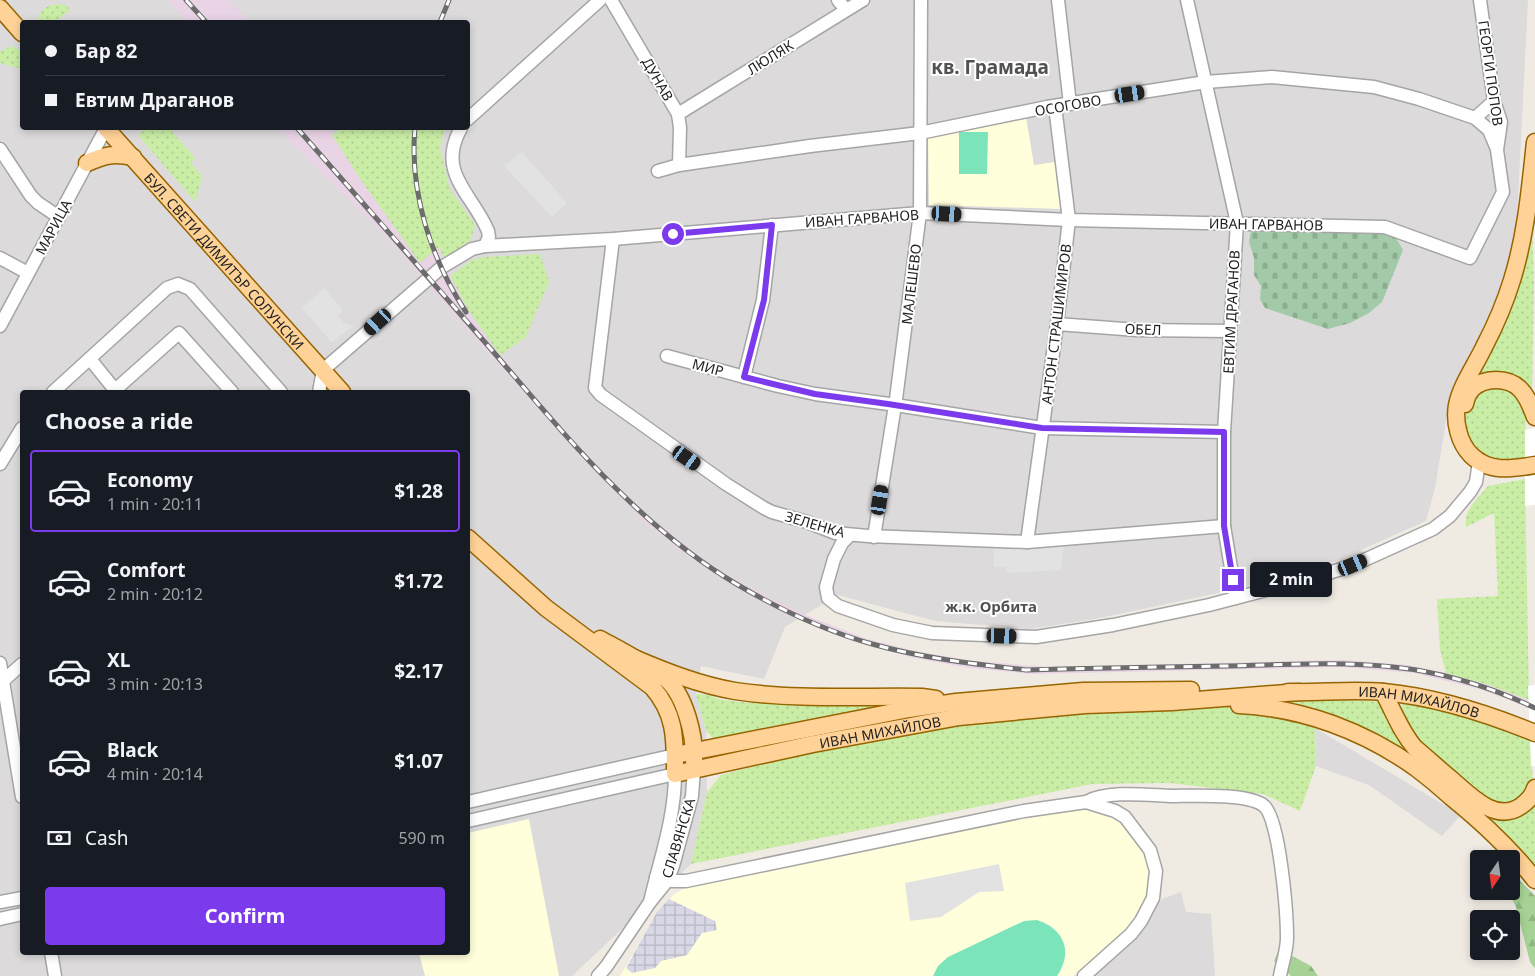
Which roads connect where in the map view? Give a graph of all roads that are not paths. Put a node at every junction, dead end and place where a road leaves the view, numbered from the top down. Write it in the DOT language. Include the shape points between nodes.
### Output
graph roads {
  1 [pos="600,0"];
  2 [pos="611,0"];
  3 [pos="863,0"];
  4 [pos="921,0"];
  5 [pos="1058,0"];
  6 [pos="1187,0"];
  7 [pos="1480,0"];
  8 [pos="842,5"];
  9 [pos="3,16"];
  10 [pos="20,32"];
  11 [pos="1206,82"];
  12 [pos="1494,101"];
  13 [pos="1070,104"];
  14 [pos="1056,106"];
  15 [pos="678,114"];
  16 [pos="470,117"];
  17 [pos="1475,118"];
  18 [pos="105,130"];
  19 [pos="108,130"];
  20 [pos="460,130"];
  21 [pos="920,133"];
  22 [pos="1535,142"];
  23 [pos="0,149"];
  24 [pos="1497,150"];
  25 [pos="133,156"];
  26 [pos="87,163"];
  27 [pos="679,165"];
  28 [pos="658,171"];
  29 [pos="920,213"];
  30 [pos="58,217"];
  31 [pos="1069,220"];
  32 [pos="1236,223"];
  33 [pos="772,225"];
  34 [pos="613,239"];
  35 [pos="485,246"];
  36 [pos="0,258"];
  37 [pos="1470,258"];
  38 [pos="28,273"];
  39 [pos="1057,324"];
  40 [pos="0,326"];
  41 [pos="1230,331"];
  42 [pos="667,356"];
  43 [pos="90,359"];
  44 [pos="323,370"];
  45 [pos="744,377"];
  46 [pos="55,390"];
  47 [pos="115,390"];
  48 [pos="115,390"];
  49 [pos="230,390"];
  50 [pos="279,390"];
  51 [pos="319,390"];
  52 [pos="340,390"];
  53 [pos="895,405"];
  54 [pos="1535,417"];
  55 [pos="1457,425"];
  56 [pos="1042,428"];
  57 [pos="20,431"];
  58 [pos="1224,432"];
  59 [pos="1479,462"];
  60 [pos="0,464"];
  61 [pos="1535,465"];
  62 [pos="1224,526"];
  63 [pos="850,534"];
  64 [pos="874,537"];
  65 [pos="470,540"];
  66 [pos="1027,542"];
  67 [pos="1236,598"];
  68 [pos="546,608"];
  69 [pos="634,658"];
  70 [pos="0,663"];
  71 [pos="20,666"];
  72 [pos="4,680"];
  73 [pos="1299,692"];
  74 [pos="1383,692"];
  75 [pos="956,702"];
  76 [pos="1172,702"];
  77 [pos="1535,733"];
  78 [pos="694,751"];
  79 [pos="675,755"];
  80 [pos="20,770"];
  81 [pos="694,770"];
  82 [pos="675,774"];
  83 [pos="1535,788"];
  84 [pos="470,802"];
  85 [pos="1086,802"];
  86 [pos="470,821"];
  87 [pos="662,879"];
  88 [pos="1535,880"];
  89 [pos="20,898"];
  90 [pos="0,902"];
  91 [pos="20,914"];
  92 [pos="0,919"];
  93 [pos="52,955"];
  94 [pos="55,976"];
  95 [pos="598,976"];
  96 [pos="1084,976"];
  97 [pos="1280,976"];
  1 -- 16 [label="street"];
  2 -- 15 [label="street, ДУНАВ"];
  3 -- 8 [label="street, ЛЮЛЯК"];
  4 -- 21 [label="street, МАЛЕШЕВО"];
  5 -- 13 [label="street"];
  6 -- 11 [label="street, ЕВТИМ ДРАГАНОВ"];
  7 -- 12 [label="street, ГЕОРГИ ПОПОВ"];
  8 -- 15 [label="street, ЛЮЛЯК"];
  9 -- 10 [label="main road"];
  11 -- 13 [label="street, ОСОГОВО"];
  11 -- 17 [label="street, ОСОГОВО" via="1272,77 1374,87 1420,98"];
  11 -- 32 [label="street, ЕВТИМ ДРАГАНОВ"];
  12 -- 17 [label="street"];
  12 -- 24 [label="street, ГЕОРГИ ПОПОВ" via="1501,122"];
  13 -- 14 [label="street, ОСОГОВО"];
  14 -- 21 [label="street, ОСОГОВО"];
  14 -- 31 [label="street, АНТОН СТРАШИМИРОВ"];
  15 -- 27 [label="street, ДУНАВ"];
  17 -- 24 [label="street" via="1490,130"];
  18 -- 26 [label="street, МАРИЦА"];
  19 -- 25 [label="main road, БУЛ. СВЕТИ ДИМИТЪР СОЛУНСКИ"];
  20 -- 35 [label="street" via="455,139 452,162 457,179 488,231"];
  21 -- 27 [label="street, ОСОГОВО"];
  21 -- 29 [label="street, МАЛЕШЕВО"];
  22 -- 55 [label="main road" via="1526,222 1516,268 1501,311 1459,397"];
  23 -- 30 [label="street" via="31,196"];
  24 -- 37 [label="street, ГЕОРГИ ПОПОВ" via="1503,192"];
  25 -- 26 [label="main road" via="107,155"];
  25 -- 44 [label="main road, БУЛ. СВЕТИ ДИМИТЪР СОЛУНСКИ"];
  26 -- 30 [label="street, МАРИЦА"];
  27 -- 28 [label="street, ОСОГОВО"];
  29 -- 31 [label="street, ИВАН ГАРВАНОВ"];
  29 -- 33 [label="street, ИВАН ГАРВАНОВ"];
  29 -- 53 [label="street, МАЛЕШЕВО"];
  30 -- 38 [label="street, МАРИЦА"];
  31 -- 32 [label="street, ИВАН ГАРВАНОВ"];
  31 -- 39 [label="street, АНТОН СТРАШИМИРОВ"];
  32 -- 37 [label="street, ИВАН ГАРВАНОВ" via="1385,227"];
  32 -- 41 [label="street, ЕВТИМ ДРАГАНОВ"];
  33 -- 34 [label="street, ИВАН ГАРВАНОВ"];
  33 -- 45 [label="street" via="764,300"];
  34 -- 35 [label="street, ИВАН ГАРВАНОВ"];
  34 -- 63 [label="street, ЗЕЛЕНКА" via="595,388 674,449 768,510 835,533"];
  35 -- 44 [label="street, ИВАН ГАРВАНОВ" via="472,249 442,267"];
  36 -- 38 [label="street"];
  38 -- 40 [label="street, МАРИЦА"];
  39 -- 41 [label="street, ОБЕЛ" via="1137,330"];
  39 -- 56 [label="street, АНТОН СТРАШИМИРОВ"];
  41 -- 58 [label="street, ЕВТИМ ДРАГАНОВ"];
  42 -- 45 [label="street, МИР"];
  43 -- 46 [label="street"];
  43 -- 48 [label="street"];
  43 -- 50 [label="street" via="166,288 178,284 190,288"];
  44 -- 51 [label="street"];
  44 -- 52 [label="main road, БУЛ. СВЕТИ ДИМИТЪР СОЛУНСКИ"];
  45 -- 53 [label="street, МИР" via="815,394"];
  47 -- 49 [label="street" via="179,333"];
  53 -- 56 [label="street, МИР"];
  53 -- 64 [label="street, МАЛЕШЕВО"];
  54 -- 55 [label="main road" via="1518,387 1499,380 1488,381 1472,389"];
  55 -- 59 [label="main road" via="1464,447"];
  56 -- 58 [label="street, МИР"];
  56 -- 66 [label="street, АНТОН СТРАШИМИРОВ"];
  57 -- 60 [label="street"];
  58 -- 62 [label="street, ЕВТИМ ДРАГАНОВ"];
  59 -- 61 [label="main road" via="1500,469"];
  59 -- 67 [label="street" via="1476,482 1470,492 1450,516 1433,529 1351,566"];
  62 -- 66 [label="street, ЗЕЛЕНКА"];
  62 -- 67 [label="street, ЕВТИМ ДРАГАНОВ"];
  63 -- 64 [label="street, ЗЕЛЕНКА"];
  63 -- 67 [label="street" via="831,566 826,587 828,598 856,614 932,633 1036,637 1113,625"];
  64 -- 66 [label="street, ЗЕЛЕНКА"];
  65 -- 68 [label="main road"];
  68 -- 69 [label="main road"];
  68 -- 79 [label="main road" via="652,687 672,721"];
  69 -- 75 [label="main road" via="672,674 735,691 922,697"];
  69 -- 78 [label="main road" via="673,686 689,724"];
  70 -- 72 [label="street"];
  71 -- 72 [label="street"];
  72 -- 80 [label="street"];
  73 -- 74 [label="main road, ИВАН МИХАЙЛОВ"];
  73 -- 75 [label="main road, ИВАН МИХАЙЛОВ" via="1229,689 1084,691"];
  73 -- 76 [label="main road, ИВАН МИХАЙЛОВ"];
  74 -- 77 [label="main road, ИВАН МИХАЙЛОВ" via="1460,706"];
  74 -- 83 [label="main road" via="1411,744 1479,802 1496,810 1515,810 1529,799"];
  75 -- 78 [label="main road, ИВАН МИХАЙЛОВ"];
  76 -- 81 [label="main road, ИВАН МИХАЙЛОВ" via="1085,705 959,717"];
  76 -- 88 [label="main road" via="1279,709 1328,722 1376,743 1417,769 1478,818"];
  78 -- 79 [label="main road, ИВАН МИХАЙЛОВ"];
  78 -- 81 [label="main road"];
  79 -- 82 [label="main road"];
  79 -- 84 [label="street, ИВАН МИХАЙЛОВ"];
  81 -- 82 [label="main road, ИВАН МИХАЙЛОВ"];
  81 -- 87 [label="street, СЛАВЯНСКА" via="692,796 673,866"];
  82 -- 86 [label="street, ИВАН МИХАЙЛОВ"];
  82 -- 87 [label="street, СЛАВЯНСКА"];
  85 -- 87 [label="street" via="1005,815 686,881"];
  85 -- 96 [label="street" via="1125,817 1150,850 1156,872 1153,898 1141,921"];
  85 -- 97 [label="street" via="1115,795 1225,796 1263,805 1271,815 1284,882 1287,940"];
  87 -- 95 [label="street, СЛАВЯНСКА" via="650,902"];
  89 -- 90 [label="street"];
  91 -- 92 [label="street"];
  93 -- 94 [label="street"];
}
